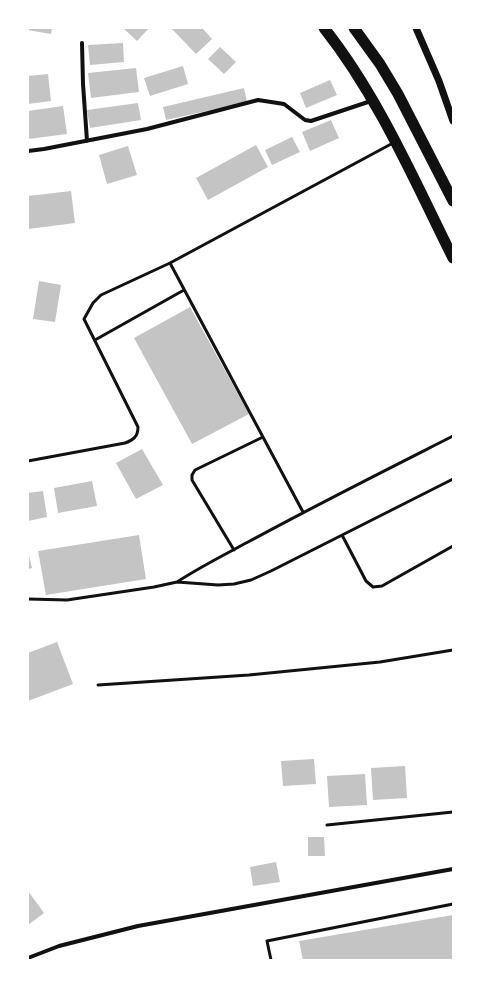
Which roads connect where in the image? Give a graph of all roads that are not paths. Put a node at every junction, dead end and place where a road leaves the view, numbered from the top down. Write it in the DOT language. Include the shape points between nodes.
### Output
graph roads {
  1 [pos="324,28"];
  2 [pos="354,28"];
  3 [pos="416,28"];
  4 [pos="82,43"];
  5 [pos="373,100"];
  6 [pos="453,120"];
  7 [pos="87,140"];
  8 [pos="394,142"];
  9 [pos="28,151"];
  10 [pos="453,201"];
  11 [pos="453,258"];
  12 [pos="170,263"];
  13 [pos="184,290"];
  14 [pos="95,340"];
  15 [pos="453,436"];
  16 [pos="263,437"];
  17 [pos="28,461"];
  18 [pos="453,479"];
  19 [pos="303,512"];
  20 [pos="342,535"];
  21 [pos="453,546"];
  22 [pos="234,550"];
  23 [pos="177,582"];
  24 [pos="28,599"];
  25 [pos="453,650"];
  26 [pos="98,685"];
  27 [pos="453,812"];
  28 [pos="327,825"];
  29 [pos="453,869"];
  30 [pos="453,904"];
  31 [pos="28,958"];
  32 [pos="271,960"];
  1 -- 5 [label="highway"];
  2 -- 10 [label="highway" via="398,94"];
  3 -- 6 [label="street"];
  4 -- 7 [label="street"];
  5 -- 7 [label="street" via="311,121 305,120 284,104 258,100 147,129"];
  5 -- 8 [label="highway"];
  7 -- 9 [label="street"];
  8 -- 11 [label="highway"];
  8 -- 12 [label="lane"];
  12 -- 13 [label="lane"];
  12 -- 14 [label="lane" via="101,295 93,303 84,319"];
  13 -- 14 [label="lane"];
  13 -- 16 [label="lane"];
  14 -- 17 [label="lane" via="138,427 136,437 125,444"];
  15 -- 19 [label="lane"];
  16 -- 19 [label="lane"];
  16 -- 22 [label="lane" via="195,470 192,475 192,480"];
  18 -- 20 [label="lane"];
  19 -- 22 [label="lane"];
  20 -- 21 [label="lane" via="366,580 373,587 382,586"];
  20 -- 23 [label="lane" via="251,580 218,585"];
  22 -- 23 [label="lane"];
  23 -- 24 [label="lane" via="67,600"];
  25 -- 26 [label="lane" via="380,662"];
  27 -- 28 [label="lane"];
  29 -- 31 [label="street" via="138,926 59,946"];
  30 -- 32 [label="lane" via="267,941"];
}
